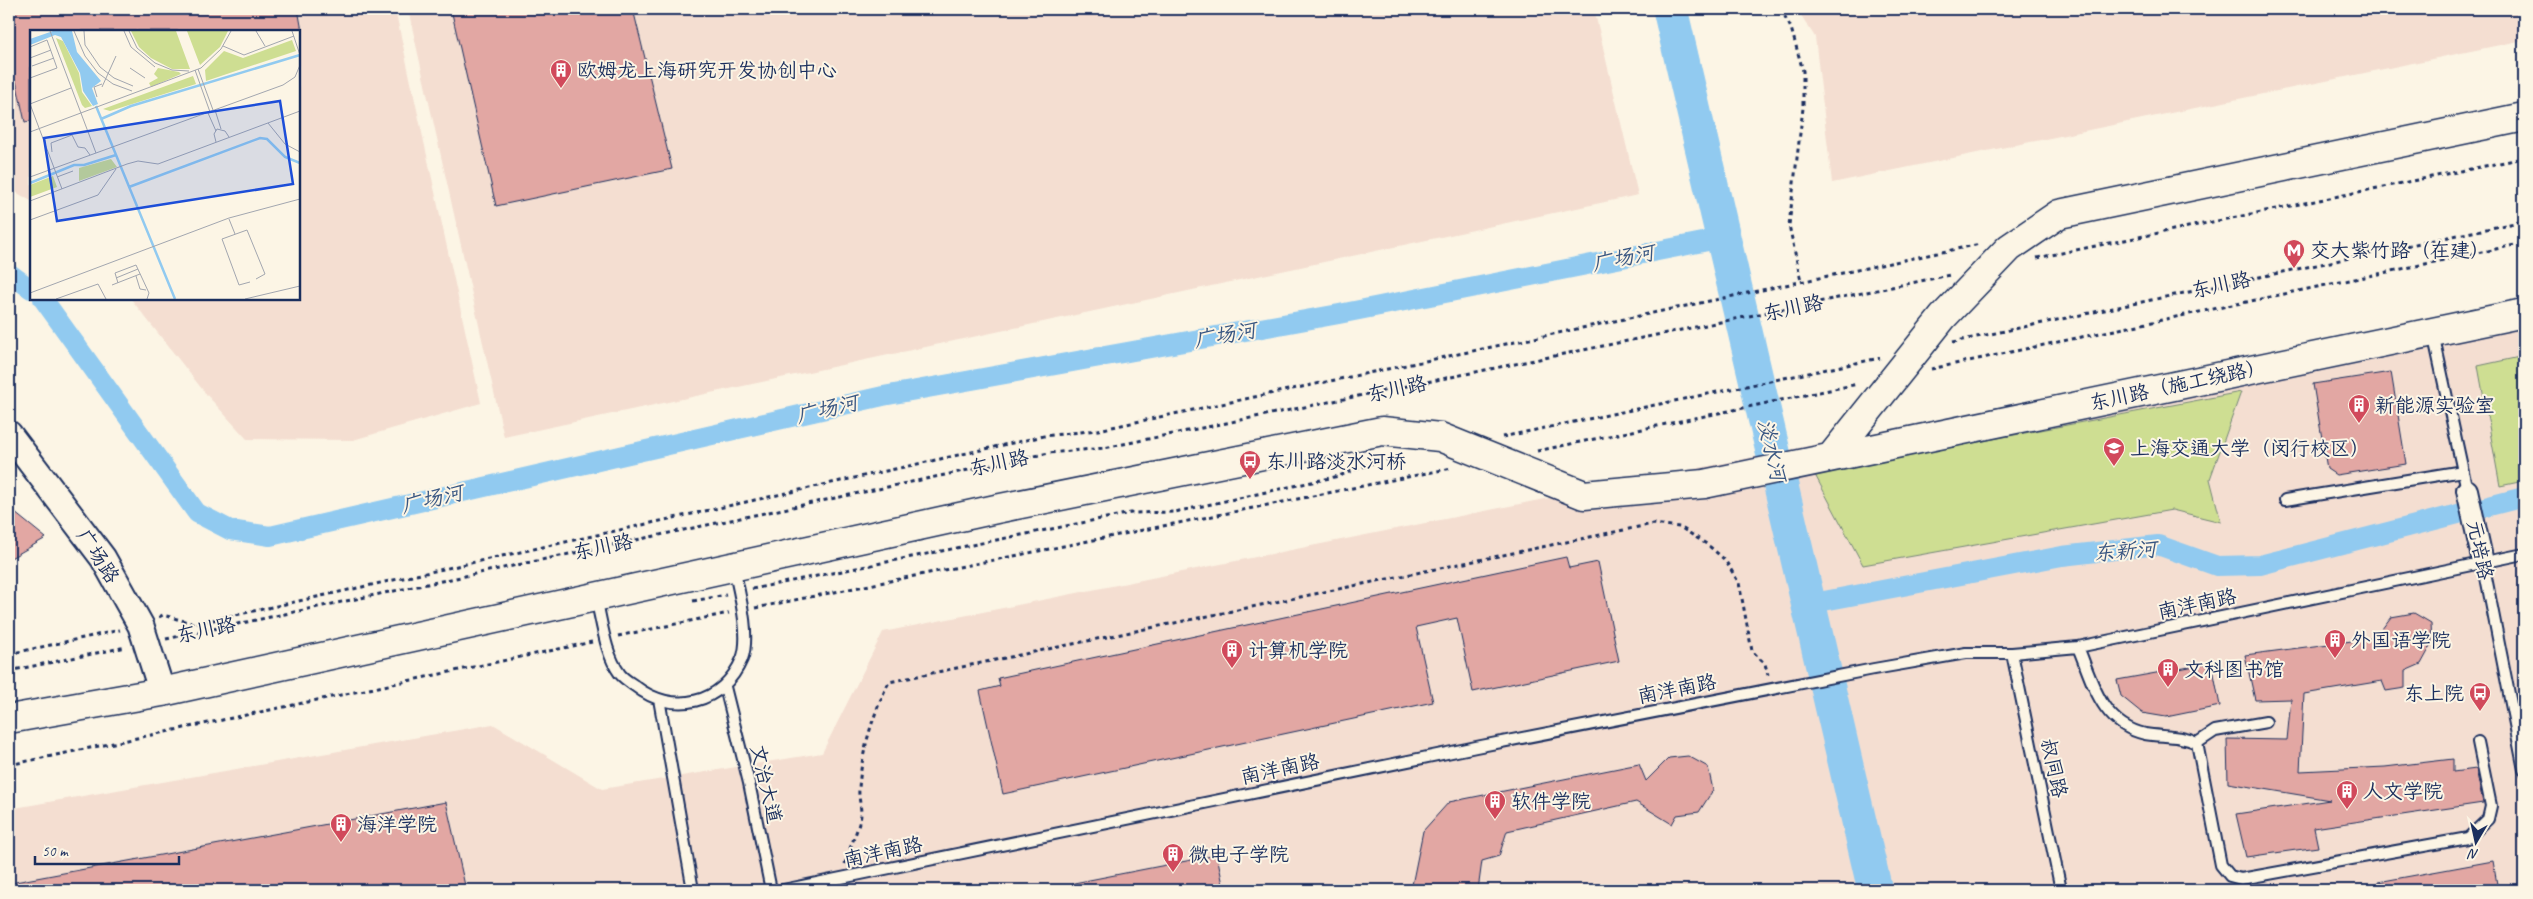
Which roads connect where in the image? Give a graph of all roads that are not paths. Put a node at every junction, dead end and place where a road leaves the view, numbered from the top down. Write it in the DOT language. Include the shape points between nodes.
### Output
graph roads {
  1 [pos="2524,117"];
  2 [pos="2524,313"];
  3 [pos="2432,332"];
  4 [pos="9,434"];
  5 [pos="1831,457"];
  6 [pos="2465,480"];
  7 [pos="1704,484"];
  8 [pos="2285,500"];
  9 [pos="2524,554"];
  10 [pos="2483,562"];
  11 [pos="736,580"];
  12 [pos="596,598"];
  13 [pos="2078,647"];
  14 [pos="2012,653"];
  15 [pos="724,686"];
  16 [pos="162,692"];
  17 [pos="659,699"];
  18 [pos="9,720"];
  19 [pos="2266,722"];
  20 [pos="2478,742"];
  21 [pos="2197,744"];
  22 [pos="2524,770"];
  23 [pos="693,890"];
  24 [pos="772,890"];
  25 [pos="783,890"];
  26 [pos="2061,890"];
  1 -- 5 [label="main road" via="2059,214 2009,248 1943,317"];
  2 -- 3 [label="main road, 东川路（施工绕路）"];
  3 -- 5 [label="main road, 东川路（施工绕路）"];
  3 -- 6 [label="lane, 元培路"];
  4 -- 16 [label="street, 广场路" via="103,558 143,635"];
  5 -- 7 [label="main road, 东川路（施工绕路）"];
  6 -- 8 [label="lane"];
  6 -- 10 [label="street, 元培路"];
  7 -- 11 [label="main road, 东川路" via="1584,495 1440,437 1382,431 996,509"];
  9 -- 10 [label="lane, 南洋南路"];
  10 -- 13 [label="lane, 南洋南路"];
  10 -- 22 [label="lane, 元培路"];
  11 -- 12 [label="main road, 东川路"];
  11 -- 15 [label="lane" via="745,622 742,658"];
  12 -- 16 [label="main road, 东川路"];
  12 -- 17 [label="lane" via="608,650 621,675 648,696"];
  13 -- 14 [label="lane, 南洋南路"];
  13 -- 21 [label="lane" via="2094,691 2107,713 2124,727 2144,734 2186,738"];
  14 -- 25 [label="lane, 南洋南路" via="1966,654 1874,669 1476,747"];
  14 -- 26 [label="lane, 叔同路"];
  15 -- 17 [label="lane" via="703,700 678,703"];
  15 -- 24 [label="lane, 文治大道"];
  16 -- 18 [label="main road, 东川路"];
  17 -- 23 [label="lane"];
  19 -- 21 [label="lane" via="2216,731"];
  20 -- 21 [label="lane" via="2491,806 2488,819 2468,838 2241,879 2230,876 2221,865"];
}
